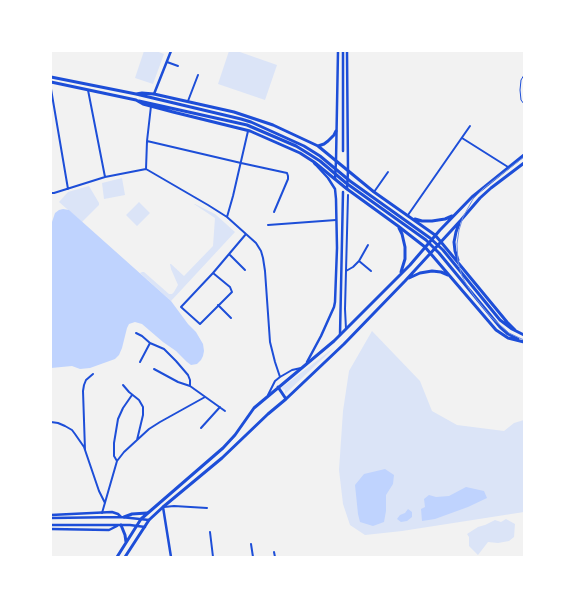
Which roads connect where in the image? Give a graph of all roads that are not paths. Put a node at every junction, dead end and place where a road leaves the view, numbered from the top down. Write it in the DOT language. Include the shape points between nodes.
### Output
graph roads {
  1 [pos="171,51"];
  2 [pos="338,51"];
  3 [pos="343,51"];
  4 [pos="347,51"];
  5 [pos="167,62"];
  6 [pos="178,66"];
  7 [pos="198,75"];
  8 [pos="524,75"];
  9 [pos="51,77"];
  10 [pos="51,82"];
  11 [pos="51,89"];
  12 [pos="88,90"];
  13 [pos="136,94"];
  14 [pos="154,94"];
  15 [pos="136,100"];
  16 [pos="188,102"];
  17 [pos="524,104"];
  18 [pos="151,106"];
  19 [pos="470,126"];
  20 [pos="248,131"];
  21 [pos="336,131"];
  22 [pos="462,138"];
  23 [pos="147,141"];
  24 [pos="318,146"];
  25 [pos="343,151"];
  26 [pos="524,155"];
  27 [pos="336,160"];
  28 [pos="314,162"];
  29 [pos="241,163"];
  30 [pos="524,163"];
  31 [pos="509,167"];
  32 [pos="146,169"];
  33 [pos="348,171"];
  34 [pos="388,172"];
  35 [pos="105,178"];
  36 [pos="335,180"];
  37 [pos="68,189"];
  38 [pos="347,189"];
  39 [pos="343,192"];
  40 [pos="374,192"];
  41 [pos="51,193"];
  42 [pos="348,195"];
  43 [pos="274,212"];
  44 [pos="453,215"];
  45 [pos="408,216"];
  46 [pos="227,217"];
  47 [pos="336,220"];
  48 [pos="461,220"];
  49 [pos="268,226"];
  50 [pos="398,226"];
  51 [pos="246,234"];
  52 [pos="435,235"];
  53 [pos="441,242"];
  54 [pos="368,245"];
  55 [pos="425,247"];
  56 [pos="430,253"];
  57 [pos="229,254"];
  58 [pos="359,261"];
  59 [pos="460,265"];
  60 [pos="245,270"];
  61 [pos="346,271"];
  62 [pos="371,271"];
  63 [pos="213,273"];
  64 [pos="468,274"];
  65 [pos="449,275"];
  66 [pos="399,276"];
  67 [pos="405,281"];
  68 [pos="457,285"];
  69 [pos="218,306"];
  70 [pos="231,318"];
  71 [pos="346,329"];
  72 [pos="136,333"];
  73 [pos="524,334"];
  74 [pos="340,335"];
  75 [pos="524,342"];
  76 [pos="150,343"];
  77 [pos="140,362"];
  78 [pos="306,365"];
  79 [pos="301,368"];
  80 [pos="154,369"];
  81 [pos="93,374"];
  82 [pos="280,377"];
  83 [pos="123,385"];
  84 [pos="190,386"];
  85 [pos="278,387"];
  86 [pos="132,395"];
  87 [pos="268,396"];
  88 [pos="205,397"];
  89 [pos="286,399"];
  90 [pos="220,407"];
  91 [pos="225,411"];
  92 [pos="51,422"];
  93 [pos="201,428"];
  94 [pos="136,441"];
  95 [pos="85,451"];
  96 [pos="117,461"];
  97 [pos="105,502"];
  98 [pos="163,507"];
  99 [pos="207,508"];
  100 [pos="102,513"];
  101 [pos="148,513"];
  102 [pos="51,515"];
  103 [pos="122,517"];
  104 [pos="51,518"];
  105 [pos="141,519"];
  106 [pos="149,520"];
  107 [pos="51,525"];
  108 [pos="120,525"];
  109 [pos="137,526"];
  110 [pos="145,527"];
  111 [pos="51,529"];
  112 [pos="210,532"];
  113 [pos="126,542"];
  114 [pos="251,544"];
  115 [pos="274,552"];
  116 [pos="117,557"];
  117 [pos="125,557"];
  118 [pos="171,557"];
  119 [pos="213,557"];
  120 [pos="253,557"];
  121 [pos="275,557"];
  1 -- 5 [label="main road"];
  2 -- 21 [label="main road"];
  3 -- 25 [label="main road"];
  4 -- 33 [label="main road"];
  5 -- 6 [label="street"];
  5 -- 14 [label="main road"];
  7 -- 16 [label="street"];
  8 -- 17 [label="lane" via="520,90"];
  9 -- 13 [label="main road"];
  10 -- 12 [label="main road"];
  11 -- 37 [label="street"];
  12 -- 15 [label="main road"];
  12 -- 35 [label="street"];
  13 -- 14 [label="main road"];
  13 -- 73 [label="main road" via="251,122 304,146 423,232 437,244 500,320 512,330"];
  14 -- 16 [label="main road"];
  15 -- 18 [label="main road"];
  15 -- 75 [label="main road" via="247,125 296,146 320,161 433,246 500,327 512,337"];
  16 -- 24 [label="main road" via="234,112 273,125"];
  18 -- 20 [label="main road"];
  18 -- 23 [label="street"];
  19 -- 22 [label="street"];
  20 -- 28 [label="main road" via="300,153"];
  20 -- 29 [label="street"];
  21 -- 24 [label="main road" via="328,141"];
  21 -- 27 [label="main road"];
  22 -- 31 [label="street"];
  22 -- 45 [label="street"];
  23 -- 29 [label="street"];
  23 -- 32 [label="street"];
  24 -- 27 [label="main road"];
  26 -- 31 [label="main road"];
  27 -- 33 [label="main road"];
  27 -- 36 [label="main road"];
  28 -- 36 [label="main road"];
  28 -- 47 [label="main road" via="335,190"];
  29 -- 43 [label="street" via="287,173 288,179"];
  29 -- 46 [label="street"];
  30 -- 48 [label="main road" via="484,194"];
  31 -- 44 [label="main road"];
  32 -- 35 [label="street"];
  32 -- 46 [label="street"];
  33 -- 38 [label="main road"];
  33 -- 40 [label="main road"];
  34 -- 40 [label="street"];
  35 -- 37 [label="street"];
  36 -- 38 [label="main road"];
  37 -- 41 [label="street"];
  38 -- 50 [label="main road"];
  39 -- 74 [label="main road"];
  40 -- 45 [label="main road"];
  42 -- 61 [label="street"];
  44 -- 45 [label="main road" via="432,222"];
  44 -- 52 [label="main road"];
  45 -- 52 [label="main road"];
  46 -- 51 [label="street"];
  47 -- 49 [label="street"];
  47 -- 78 [label="main road" via="334,307"];
  48 -- 53 [label="main road"];
  48 -- 59 [label="main road" via="454,242"];
  50 -- 55 [label="main road"];
  50 -- 66 [label="main road" via="405,248"];
  51 -- 57 [label="street"];
  51 -- 82 [label="street" via="256,243 263,258 270,342"];
  52 -- 53 [label="main road"];
  52 -- 55 [label="main road"];
  53 -- 56 [label="main road"];
  53 -- 59 [label="main road"];
  54 -- 58 [label="street"];
  55 -- 56 [label="main road"];
  55 -- 66 [label="main road"];
  56 -- 65 [label="main road"];
  56 -- 67 [label="main road"];
  57 -- 60 [label="street"];
  57 -- 63 [label="street"];
  58 -- 61 [label="street"];
  58 -- 62 [label="street"];
  59 -- 64 [label="main road"];
  61 -- 71 [label="street"];
  63 -- 69 [label="street" via="230,287 232,292"];
  63 -- 69 [label="street" via="181,307 200,324"];
  64 -- 68 [label="main road" via="462,275"];
  64 -- 73 [label="main road" via="507,322"];
  65 -- 67 [label="main road" via="426,272"];
  65 -- 68 [label="main road"];
  66 -- 71 [label="main road"];
  67 -- 89 [label="main road"];
  68 -- 75 [label="main road" via="496,330 508,338"];
  69 -- 70 [label="street"];
  71 -- 74 [label="main road"];
  72 -- 76 [label="street"];
  74 -- 78 [label="main road"];
  76 -- 77 [label="street"];
  76 -- 84 [label="street" via="164,349 176,361 188,375"];
  78 -- 79 [label="main road"];
  79 -- 82 [label="street"];
  79 -- 85 [label="main road"];
  80 -- 84 [label="street"];
  81 -- 95 [label="street" via="86,380 83,391"];
  82 -- 87 [label="street" via="275,381"];
  83 -- 86 [label="street"];
  84 -- 88 [label="street"];
  85 -- 87 [label="main road"];
  85 -- 89 [label="main road"];
  86 -- 94 [label="street" via="143,407"];
  86 -- 96 [label="street" via="118,419 114,444 114,456"];
  87 -- 101 [label="main road" via="254,408 223,448"];
  88 -- 90 [label="street"];
  88 -- 94 [label="street" via="160,422"];
  89 -- 98 [label="main road" via="222,458"];
  90 -- 91 [label="street"];
  90 -- 93 [label="street"];
  92 -- 95 [label="street" via="72,430"];
  94 -- 96 [label="street"];
  95 -- 97 [label="street"];
  96 -- 97 [label="street"];
  97 -- 100 [label="street"];
  98 -- 99 [label="street"];
  98 -- 106 [label="main road"];
  98 -- 118 [label="main road"];
  100 -- 102 [label="main road"];
  100 -- 103 [label="main road" via="112,512"];
  101 -- 103 [label="main road"];
  101 -- 105 [label="main road"];
  103 -- 104 [label="main road"];
  103 -- 105 [label="main road"];
  105 -- 106 [label="main road"];
  105 -- 109 [label="main road"];
  106 -- 110 [label="main road"];
  107 -- 108 [label="main road"];
  108 -- 109 [label="main road"];
  108 -- 111 [label="main road" via="110,530"];
  108 -- 113 [label="main road"];
  109 -- 110 [label="main road"];
  109 -- 113 [label="main road"];
  110 -- 117 [label="main road"];
  112 -- 119 [label="street"];
  113 -- 116 [label="main road"];
  114 -- 120 [label="street"];
  115 -- 121 [label="street"];
}
